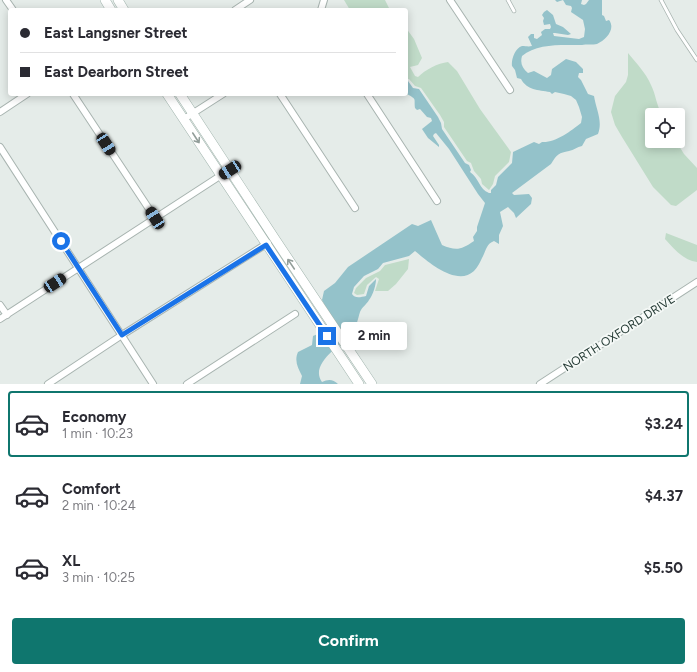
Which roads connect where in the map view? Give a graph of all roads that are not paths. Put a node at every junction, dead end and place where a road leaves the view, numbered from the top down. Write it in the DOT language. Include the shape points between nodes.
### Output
graph roads {
  1 [pos="250,0"];
  2 [pos="450,0"];
  3 [pos="508,0"];
  4 [pos="661,0"];
  5 [pos="238,8"];
  6 [pos="514,11"];
  7 [pos="697,60"];
  8 [pos="510,90"];
  9 [pos="24,96"];
  10 [pos="74,96"];
  11 [pos="168,96"];
  12 [pos="181,96"];
  13 [pos="220,96"];
  14 [pos="281,96"];
  15 [pos="368,96"];
  16 [pos="0,112"];
  17 [pos="193,113"];
  18 [pos="184,120"];
  19 [pos="0,147"];
  20 [pos="230,170"];
  21 [pos="220,175"];
  22 [pos="437,201"];
  23 [pos="355,208"];
  24 [pos="155,218"];
  25 [pos="275,239"];
  26 [pos="266,245"];
  27 [pos="79,268"];
  28 [pos="697,282"];
  29 [pos="0,305"];
  30 [pos="296,314"];
  31 [pos="7,315"];
  32 [pos="0,319"];
  33 [pos="122,335"];
  34 [pos="56,382"];
  35 [pos="48,384"];
  36 [pos="153,384"];
  37 [pos="187,384"];
  38 [pos="359,384"];
  39 [pos="372,384"];
  40 [pos="540,384"];
  1 -- 5 [label="street"];
  2 -- 8 [label="street"];
  3 -- 6 [label="lane"];
  4 -- 7 [label="lane"];
  9 -- 16 [label="street"];
  10 -- 24 [label="street"];
  11 -- 18 [label="main road"];
  12 -- 17 [label="main road"];
  13 -- 17 [label="street"];
  14 -- 23 [label="street"];
  15 -- 22 [label="street"];
  17 -- 18 [label="street"];
  17 -- 20 [label="main road"];
  18 -- 21 [label="main road, one-way"];
  19 -- 27 [label="street"];
  20 -- 21 [label="street"];
  20 -- 25 [label="main road"];
  21 -- 24 [label="street"];
  21 -- 26 [label="main road"];
  24 -- 27 [label="street"];
  25 -- 26 [label="street"];
  39 -- 25 [label="main road, one-way"];
  26 -- 33 [label="street"];
  26 -- 38 [label="main road"];
  27 -- 31 [label="street"];
  27 -- 33 [label="street"];
  28 -- 40 [label="street, NORTH OXFORD DRIVE"];
  29 -- 31 [label="street"];
  30 -- 37 [label="street"];
  31 -- 32 [label="street"];
  33 -- 34 [label="street"];
  33 -- 36 [label="street"];
  34 -- 35 [label="street"];
}
